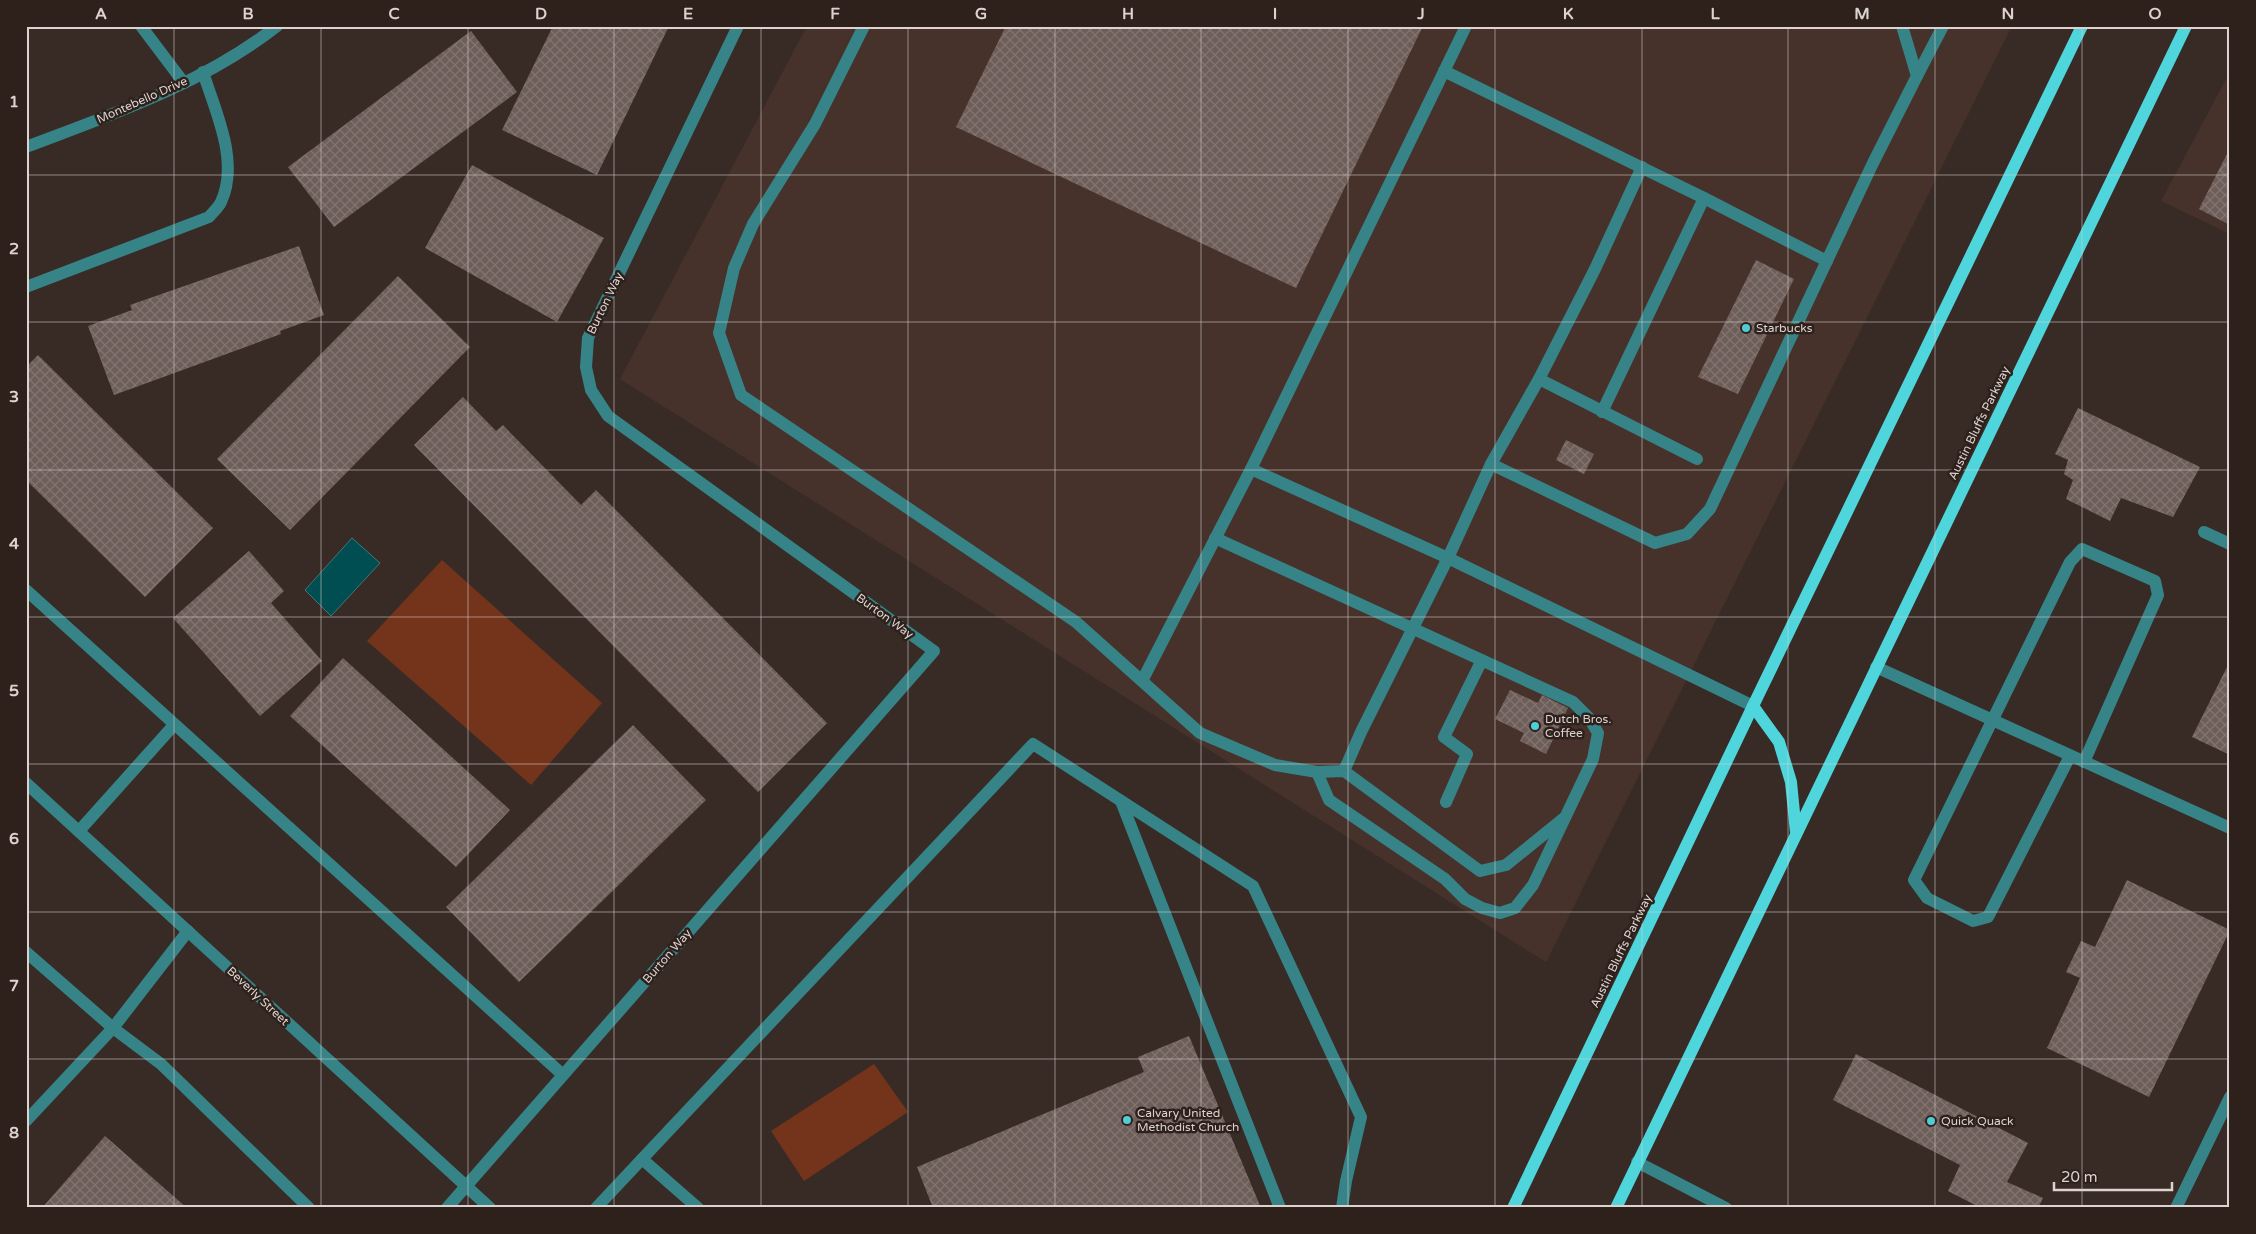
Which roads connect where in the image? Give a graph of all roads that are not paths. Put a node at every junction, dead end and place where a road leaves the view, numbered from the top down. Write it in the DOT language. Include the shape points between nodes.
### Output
graph roads {
  1 [pos="141,26"];
  2 [pos="277,26"];
  3 [pos="738,26"];
  4 [pos="864,26"];
  5 [pos="1466,26"];
  6 [pos="1902,26"];
  7 [pos="1943,26"];
  8 [pos="2082,26"];
  9 [pos="2186,26"];
  10 [pos="1444,71"];
  11 [pos="203,72"];
  12 [pos="1917,76"];
  13 [pos="184,83"];
  14 [pos="26,147"];
  15 [pos="1642,167"];
  16 [pos="1704,198"];
  17 [pos="1826,261"];
  18 [pos="26,287"];
  19 [pos="1539,379"];
  20 [pos="1602,412"];
  21 [pos="1698,459"];
  22 [pos="1491,464"];
  23 [pos="1251,469"];
  24 [pos="2204,532"];
  25 [pos="1215,538"];
  26 [pos="2230,544"];
  27 [pos="1448,558"];
  28 [pos="26,590"];
  29 [pos="1412,628"];
  30 [pos="1481,662"];
  31 [pos="1876,667"];
  32 [pos="1142,681"];
  33 [pos="1753,706"];
  34 [pos="1991,720"];
  35 [pos="174,725"];
  36 [pos="2070,756"];
  37 [pos="2084,762"];
  38 [pos="1344,771"];
  39 [pos="1317,772"];
  40 [pos="26,783"];
  41 [pos="1121,801"];
  42 [pos="1446,802"];
  43 [pos="1563,819"];
  44 [pos="2230,828"];
  45 [pos="79,831"];
  46 [pos="1796,833"];
  47 [pos="188,931"];
  48 [pos="26,952"];
  49 [pos="113,1028"];
  50 [pos="562,1075"];
  51 [pos="2230,1097"];
  52 [pos="26,1121"];
  53 [pos="642,1159"];
  54 [pos="1638,1162"];
  55 [pos="465,1186"];
  56 [pos="309,1208"];
  57 [pos="447,1208"];
  58 [pos="490,1208"];
  59 [pos="596,1208"];
  60 [pos="698,1208"];
  61 [pos="1280,1208"];
  62 [pos="1342,1208"];
  63 [pos="1513,1208"];
  64 [pos="1616,1208"];
  65 [pos="1726,1208"];
  66 [pos="2176,1208"];
  1 -- 13 [label="street"];
  2 -- 11 [label="street, Montebello Drive"];
  3 -- 50 [label="street, Burton Way" via="588,338 586,367 591,390 608,416 934,651"];
  4 -- 32 [label="street" via="816,124 753,224 734,268 718,334 741,395 1076,622"];
  5 -- 10 [label="street"];
  6 -- 12 [label="street"];
  7 -- 12 [label="street"];
  8 -- 33 [label="main road, Austin Bluffs Parkway"];
  9 -- 31 [label="main road, Austin Bluffs Parkway"];
  10 -- 15 [label="street"];
  10 -- 23 [label="street"];
  11 -- 13 [label="street, Montebello Drive"];
  11 -- 18 [label="street" via="226,150 228,178 221,203 209,217"];
  12 -- 17 [label="street"];
  13 -- 14 [label="street, Montebello Drive"];
  15 -- 16 [label="street"];
  15 -- 19 [label="street" via="1595,270"];
  16 -- 17 [label="street"];
  16 -- 20 [label="street"];
  17 -- 22 [label="street" via="1710,509 1687,534 1654,543"];
  19 -- 20 [label="street"];
  19 -- 22 [label="street"];
  20 -- 21 [label="street"];
  22 -- 27 [label="street"];
  23 -- 25 [label="street"];
  23 -- 27 [label="street"];
  24 -- 26 [label="street"];
  25 -- 29 [label="street"];
  25 -- 32 [label="street"];
  27 -- 29 [label="street"];
  27 -- 33 [label="street"];
  28 -- 35 [label="street"];
  29 -- 30 [label="street"];
  29 -- 38 [label="street"];
  30 -- 42 [label="street" via="1444,737 1467,754"];
  30 -- 43 [label="street" via="1573,702 1598,733 1592,760"];
  31 -- 34 [label="street"];
  31 -- 46 [label="main road, Austin Bluffs Parkway"];
  32 -- 39 [label="street" via="1200,733 1275,765"];
  33 -- 46 [label="main road" via="1779,742 1791,782"];
  33 -- 63 [label="main road, Austin Bluffs Parkway"];
  34 -- 36 [label="street"];
  34 -- 36 [label="street" via="1914,880 1927,898 1972,921 1988,918"];
  34 -- 37 [label="street" via="2070,562 2082,549 2155,581 2158,595"];
  35 -- 45 [label="street"];
  35 -- 50 [label="street"];
  36 -- 37 [label="street"];
  37 -- 44 [label="street"];
  38 -- 39 [label="street"];
  38 -- 43 [label="street" via="1480,871 1506,865"];
  39 -- 43 [label="street" via="1330,800 1445,879 1465,899 1500,913 1515,908 1533,885"];
  40 -- 45 [label="street, Beverly Street"];
  41 -- 53 [label="street" via="1033,744"];
  41 -- 61 [label="street"];
  41 -- 62 [label="street" via="1253,886 1361,1117"];
  45 -- 47 [label="street, Beverly Street"];
  46 -- 54 [label="main road, Austin Bluffs Parkway"];
  47 -- 49 [label="street"];
  47 -- 55 [label="street, Beverly Street"];
  48 -- 49 [label="street"];
  49 -- 52 [label="street"];
  49 -- 56 [label="street" via="161,1064"];
  50 -- 55 [label="street, Burton Way"];
  51 -- 66 [label="street"];
  53 -- 59 [label="street"];
  53 -- 60 [label="street"];
  54 -- 64 [label="main road, Austin Bluffs Parkway"];
  54 -- 65 [label="street"];
  55 -- 57 [label="street, Burton Way"];
  55 -- 58 [label="street, Beverly Street"];
}
